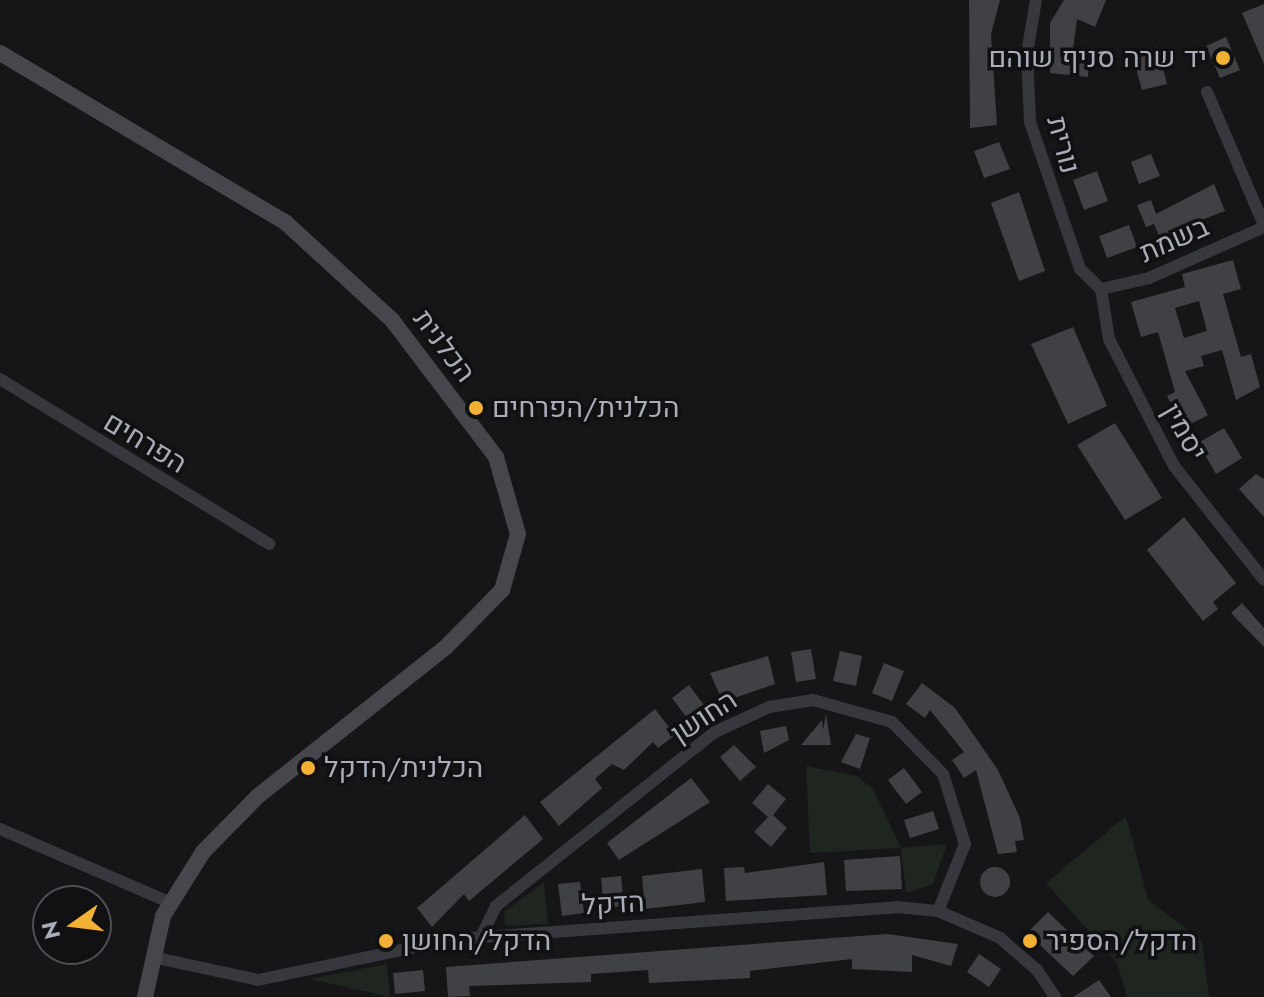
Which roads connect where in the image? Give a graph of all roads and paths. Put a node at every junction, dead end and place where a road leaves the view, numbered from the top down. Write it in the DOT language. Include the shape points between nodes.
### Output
graph roads {
  1 [pos="1036,0"];
  2 [pos="0,53"];
  3 [pos="1207,92"];
  4 [pos="1264,226"];
  5 [pos="1101,289"];
  6 [pos="0,379"];
  7 [pos="269,544"];
  8 [pos="1264,580"];
  9 [pos="0,829"];
  10 [pos="169,902"];
  11 [pos="938,911"];
  12 [pos="481,937"];
  13 [pos="152,957"];
  14 [pos="145,997"];
  15 [pos="1055,997"];
  1 -- 5 [label="street, נורית" via="1027,53 1030,122 1080,269"];
  2 -- 10 [label="street, הכלנית" via="285,222 392,320 496,457 518,534 502,590 446,647 239,813"];
  3 -- 4 [label="street"];
  4 -- 5 [label="street, בשמת" via="1149,278"];
  5 -- 8 [label="street, יסמין" via="1109,339 1174,466"];
  6 -- 7 [label="street, הפרחים"];
  9 -- 10 [label="street"];
  10 -- 13 [label="street, הכלנית"];
  11 -- 12 [label="street, הדקל" via="868,907"];
  11 -- 12 [label="street, החושן" via="965,844 943,774 892,722 813,700 769,707 715,732 496,906"];
  11 -- 15 [label="street" via="1000,938 1037,970"];
  12 -- 13 [label="street, הדקל" via="258,980"];
  13 -- 14 [label="street, הכלנית"];
}
